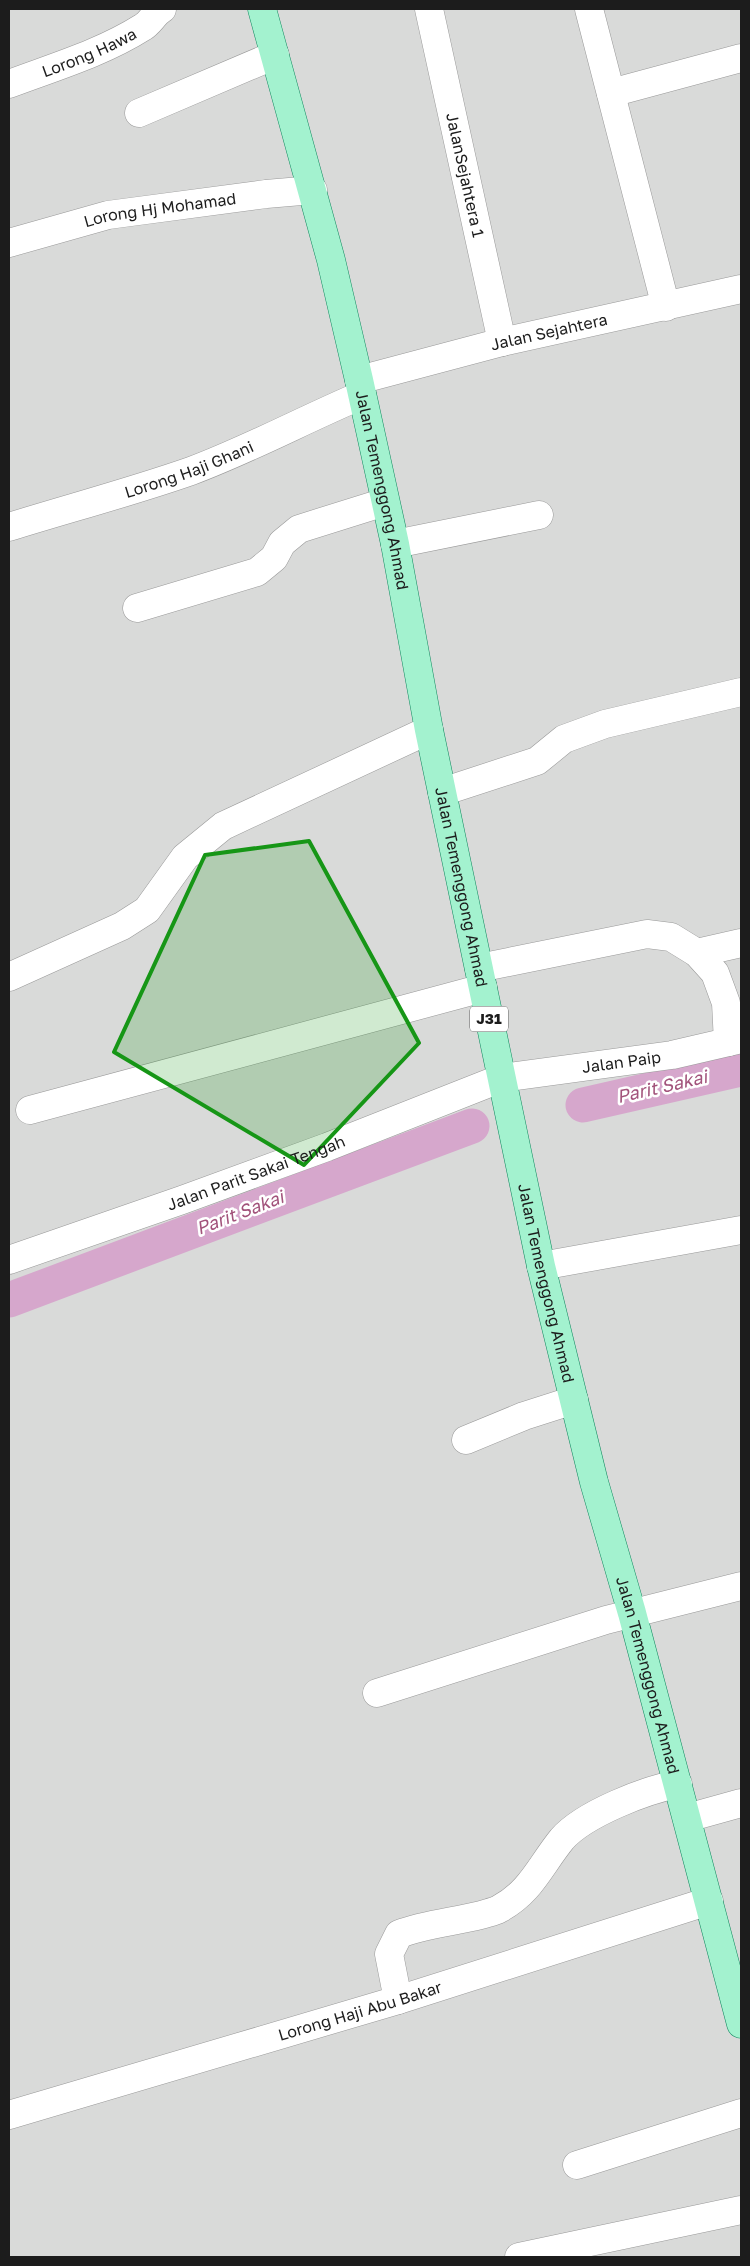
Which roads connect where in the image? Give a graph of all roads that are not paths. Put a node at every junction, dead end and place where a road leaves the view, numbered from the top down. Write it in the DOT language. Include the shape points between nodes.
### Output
graph roads {
  1 [pos="162,9"];
  2 [pos="262,9"];
  3 [pos="429,9"];
  4 [pos="589,9"];
  5 [pos="741,58"];
  6 [pos="255,64"];
  7 [pos="9,84"];
  8 [pos="611,93"];
  9 [pos="139,113"];
  10 [pos="290,192"];
  11 [pos="9,242"];
  12 [pos="741,289"];
  13 [pos="666,307"];
  14 [pos="502,342"];
  15 [pos="361,387"];
  16 [pos="386,502"];
  17 [pos="539,514"];
  18 [pos="9,527"];
  19 [pos="395,544"];
  20 [pos="137,608"];
  21 [pos="741,692"];
  22 [pos="419,734"];
  23 [pos="442,792"];
  24 [pos="741,943"];
  25 [pos="697,953"];
  26 [pos="9,977"];
  27 [pos="468,987"];
  28 [pos="735,1040"];
  29 [pos="502,1078"];
  30 [pos="30,1110"];
  31 [pos="741,1230"];
  32 [pos="9,1260"];
  33 [pos="541,1266"];
  34 [pos="574,1400"];
  35 [pos="466,1440"];
  36 [pos="741,1586"];
  37 [pos="632,1613"];
  38 [pos="377,1693"];
  39 [pos="659,1789"];
  40 [pos="741,1803"];
  41 [pos="687,1818"];
  42 [pos="709,1901"];
  43 [pos="398,2000"];
  44 [pos="739,2010"];
  45 [pos="741,2114"];
  46 [pos="9,2115"];
  47 [pos="577,2165"];
  48 [pos="741,2210"];
  49 [pos="519,2257"];
  1 -- 7 [label="street, Lorong Hawa" via="146,26 129,36 92,54"];
  2 -- 6 [label="main road, Jalan Temenggong Ahmad / J31"];
  3 -- 14 [label="street, JalanSejahtera 1"];
  4 -- 8 [label="street"];
  5 -- 8 [label="street"];
  6 -- 9 [label="street"];
  6 -- 10 [label="main road, Jalan Temenggong Ahmad / J31"];
  8 -- 13 [label="street"];
  10 -- 11 [label="street, Lorong Hj Mohamad" via="108,215"];
  10 -- 15 [label="main road, Jalan Temenggong Ahmad / J31"];
  12 -- 13 [label="street, Jalan Sejahtera"];
  13 -- 14 [label="street, Jalan Sejahtera"];
  14 -- 15 [label="street, Jalan Sejahtera"];
  15 -- 16 [label="main road, Jalan Temenggong Ahmad / J31"];
  15 -- 18 [label="street, Lorong Haji Ghani" via="280,434 192,470"];
  16 -- 19 [label="main road, Jalan Temenggong Ahmad / J31"];
  16 -- 20 [label="street" via="299,528 282,543 274,558 257,572"];
  17 -- 19 [label="street"];
  19 -- 22 [label="main road, Jalan Temenggong Ahmad / J31"];
  21 -- 23 [label="street" via="605,724 564,739 537,761"];
  22 -- 23 [label="main road, Jalan Temenggong Ahmad / J31"];
  22 -- 26 [label="street" via="223,826 186,857 147,910 122,926"];
  23 -- 27 [label="main road, Jalan Temenggong Ahmad / J31"];
  24 -- 25 [label="street"];
  25 -- 27 [label="street" via="671,937 647,934"];
  25 -- 28 [label="street" via="715,973"];
  27 -- 29 [label="main road, Jalan Temenggong Ahmad / J31"];
  27 -- 30 [label="street"];
  28 -- 29 [label="street, Jalan Paip" via="672,1055"];
  29 -- 32 [label="street, Jalan Parit Sakai Tengah" via="309,1154"];
  29 -- 33 [label="main road, Jalan Temenggong Ahmad / J31"];
  31 -- 33 [label="street"];
  33 -- 34 [label="main road, Jalan Temenggong Ahmad / J31"];
  34 -- 35 [label="street"];
  34 -- 37 [label="main road, Jalan Temenggong Ahmad / J31"];
  36 -- 37 [label="street"];
  37 -- 38 [label="street"];
  37 -- 39 [label="main road, Jalan Temenggong Ahmad / J31"];
  39 -- 41 [label="main road, Jalan Temenggong Ahmad / J31"];
  39 -- 43 [label="street" via="598,1812 564,1838 527,1889 498,1910 399,1934 389,1954"];
  40 -- 41 [label="street"];
  41 -- 42 [label="main road, Jalan Temenggong Ahmad / J31"];
  42 -- 43 [label="street, Lorong Haji Abu Bakar"];
  42 -- 44 [label="main road, Jalan Temenggong Ahmad / J31"];
  43 -- 46 [label="street, Lorong Haji Abu Bakar"];
  45 -- 47 [label="street"];
  48 -- 49 [label="street"];
}
